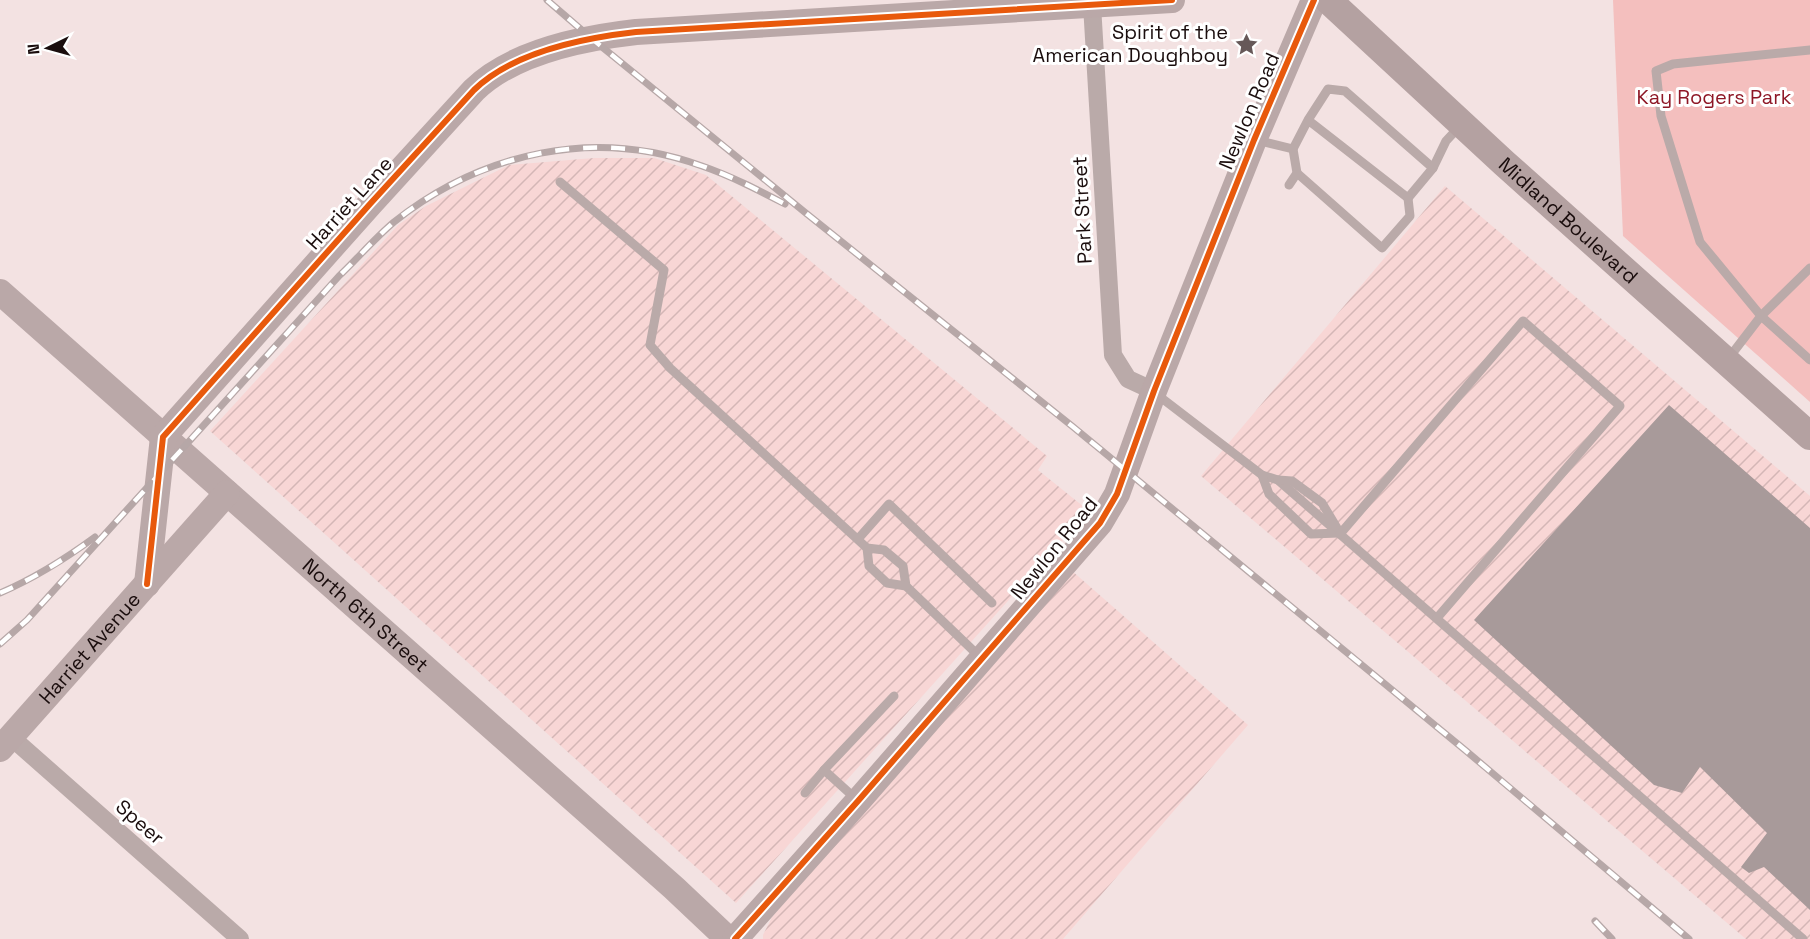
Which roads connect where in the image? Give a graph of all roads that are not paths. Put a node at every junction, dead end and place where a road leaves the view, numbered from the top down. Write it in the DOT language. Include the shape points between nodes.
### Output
graph roads {
  1 [pos="1172,0"];
  2 [pos="1314,0"];
  3 [pos="1328,0"];
  4 [pos="1093,2"];
  5 [pos="1810,50"];
  6 [pos="1308,120"];
  7 [pos="1462,124"];
  8 [pos="1254,140"];
  9 [pos="1293,149"];
  10 [pos="1433,168"];
  11 [pos="1297,173"];
  12 [pos="560,182"];
  13 [pos="1289,185"];
  14 [pos="1408,198"];
  15 [pos="1810,268"];
  16 [pos="0,292"];
  17 [pos="1761,316"];
  18 [pos="1810,360"];
  19 [pos="1726,361"];
  20 [pos="1154,392"];
  21 [pos="1810,436"];
  22 [pos="163,437"];
  23 [pos="1262,475"];
  24 [pos="227,493"];
  25 [pos="1340,533"];
  26 [pos="858,539"];
  27 [pos="867,548"];
  28 [pos="147,584"];
  29 [pos="906,586"];
  30 [pos="992,603"];
  31 [pos="1437,618"];
  32 [pos="982,660"];
  33 [pos="894,696"];
  34 [pos="6,743"];
  35 [pos="824,770"];
  36 [pos="805,793"];
  37 [pos="858,801"];
  38 [pos="240,939"];
  39 [pos="728,939"];
  40 [pos="735,939"];
  41 [pos="1803,939"];
  1 -- 4 [label="street, Harriet Lane"];
  2 -- 8 [label="street, Newlon Road"];
  3 -- 7 [label="main road, Midland Boulevard"];
  4 -- 20 [label="street, Park Street" via="1113,355 1128,379"];
  4 -- 22 [label="street, Harriet Lane" via="636,32 591,38 511,64 483,82"];
  5 -- 17 [label="lane" via="1673,64 1656,71 1661,116 1700,242"];
  6 -- 9 [label="lane"];
  6 -- 10 [label="lane" via="1328,89 1345,91"];
  6 -- 14 [label="lane"];
  7 -- 10 [label="lane" via="1446,141"];
  7 -- 19 [label="main road, Midland Boulevard"];
  8 -- 9 [label="lane"];
  8 -- 20 [label="street, Newlon Road"];
  9 -- 11 [label="lane"];
  10 -- 14 [label="lane"];
  11 -- 13 [label="lane"];
  11 -- 14 [label="lane" via="1382,248 1410,216"];
  12 -- 26 [label="lane" via="664,270 650,345 670,368"];
  15 -- 17 [label="lane"];
  16 -- 22 [label="street, North 6th Street"];
  17 -- 18 [label="lane"];
  17 -- 19 [label="lane"];
  19 -- 21 [label="main road, Midland Boulevard"];
  20 -- 23 [label="lane"];
  20 -- 32 [label="street, Newlon Road" via="1117,494 1100,523"];
  22 -- 24 [label="street, North 6th Street"];
  22 -- 28 [label="street"];
  23 -- 25 [label="lane" via="1278,480"];
  23 -- 25 [label="lane" via="1269,494 1311,534"];
  24 -- 28 [label="street, Harriet Avenue"];
  24 -- 39 [label="street, North 6th Street"];
  25 -- 31 [label="lane"];
  25 -- 31 [label="lane" via="1522,321 1620,406"];
  26 -- 27 [label="lane"];
  26 -- 30 [label="lane" via="889,504"];
  27 -- 29 [label="lane" via="869,566 875,572 887,583"];
  27 -- 29 [label="lane" via="884,550 903,566"];
  28 -- 34 [label="street, Harriet Avenue"];
  29 -- 32 [label="lane"];
  31 -- 41 [label="lane"];
  32 -- 37 [label="street, Newlon Road"];
  33 -- 35 [label="lane"];
  34 -- 38 [label="street, Speer"];
  35 -- 36 [label="lane"];
  35 -- 37 [label="lane"];
  37 -- 40 [label="street, Newlon Road"];
}
